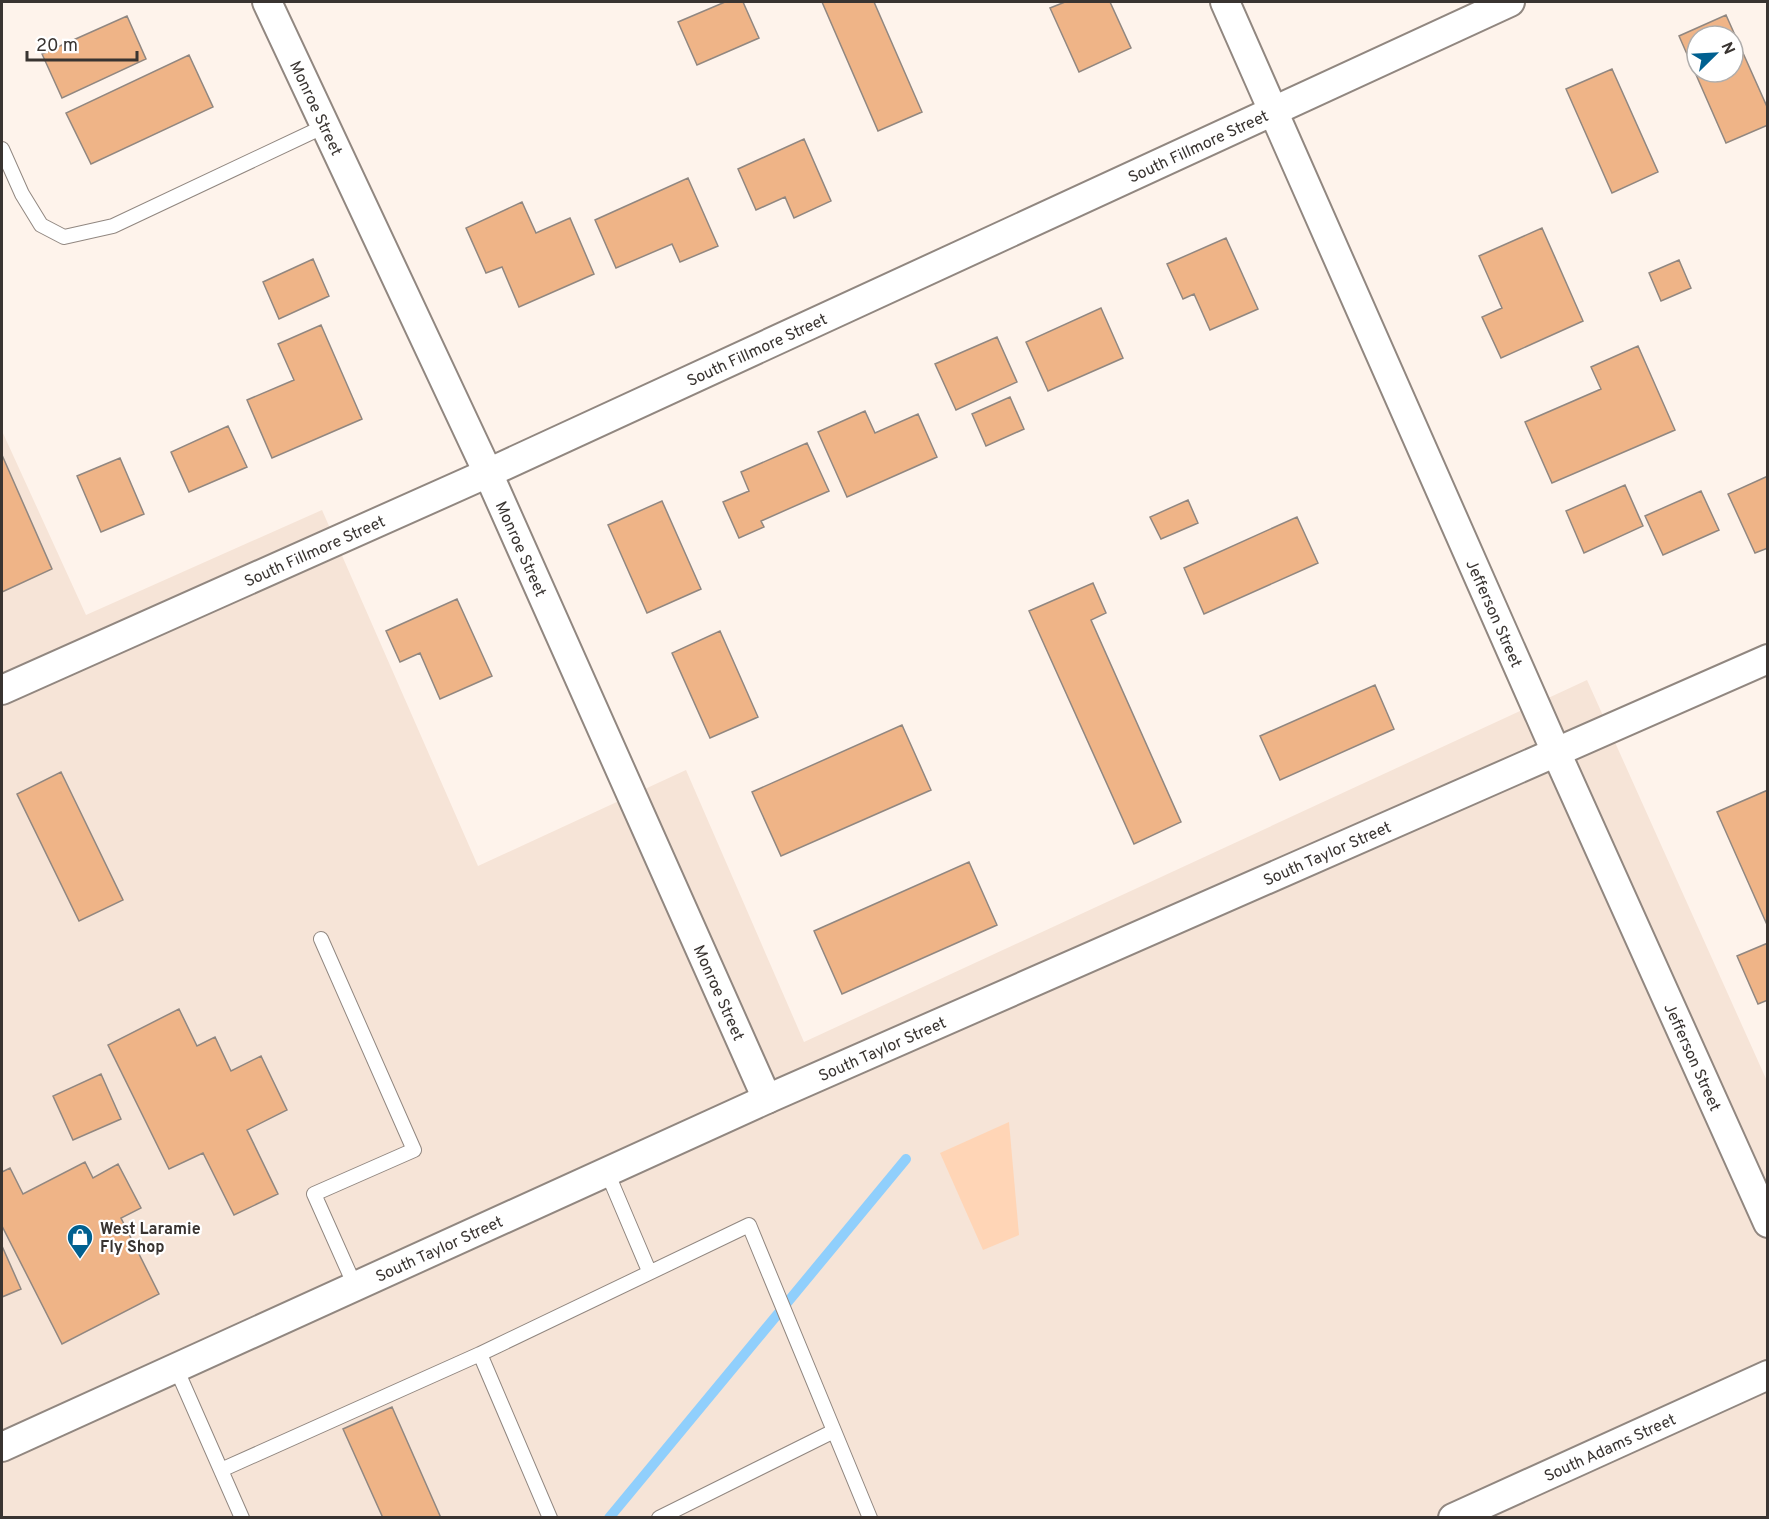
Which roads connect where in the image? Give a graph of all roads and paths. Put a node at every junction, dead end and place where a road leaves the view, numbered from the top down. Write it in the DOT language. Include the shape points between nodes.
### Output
graph roads {
  1 [pos="267,2"];
  2 [pos="1225,2"];
  3 [pos="1509,2"];
  4 [pos="1274,108"];
  5 [pos="325,126"];
  6 [pos="2,149"];
  7 [pos="488,473"];
  8 [pos="1767,658"];
  9 [pos="2,690"];
  10 [pos="1556,752"];
  11 [pos="321,939"];
  12 [pos="767,1099"];
  13 [pos="607,1172"];
  14 [pos="1767,1223"];
  15 [pos="649,1270"];
  16 [pos="355,1286"];
  17 [pos="480,1354"];
  18 [pos="176,1368"];
  19 [pos="1767,1375"];
  20 [pos="834,1431"];
  21 [pos="2,1447"];
  22 [pos="221,1470"];
  23 [pos="242,1518"];
  24 [pos="550,1518"];
  25 [pos="659,1518"];
  26 [pos="870,1518"];
  27 [pos="1453,1518"];
  1 -- 5 [label="street, Monroe Street"];
  2 -- 4 [label="street, Jefferson Street"];
  3 -- 4 [label="street, South Fillmore Street"];
  4 -- 7 [label="street, South Fillmore Street"];
  4 -- 10 [label="street, Jefferson Street"];
  5 -- 6 [label="lane" via="113,226 64,237 41,225"];
  5 -- 7 [label="street, Monroe Street"];
  7 -- 9 [label="street, South Fillmore Street"];
  7 -- 12 [label="street, Monroe Street"];
  8 -- 10 [label="street, South Taylor Street"];
  10 -- 12 [label="street, South Taylor Street"];
  10 -- 14 [label="street, Jefferson Street"];
  11 -- 16 [label="lane" via="414,1150 315,1194"];
  12 -- 13 [label="street, South Taylor Street"];
  13 -- 15 [label="lane"];
  13 -- 16 [label="street, South Taylor Street"];
  15 -- 17 [label="lane"];
  15 -- 20 [label="lane" via="749,1225"];
  16 -- 18 [label="street, South Taylor Street"];
  17 -- 22 [label="lane"];
  17 -- 24 [label="lane"];
  18 -- 21 [label="street, South Taylor Street"];
  18 -- 22 [label="lane"];
  19 -- 27 [label="street, South Adams Street"];
  20 -- 25 [label="lane"];
  20 -- 26 [label="lane"];
  22 -- 23 [label="lane"];
}
